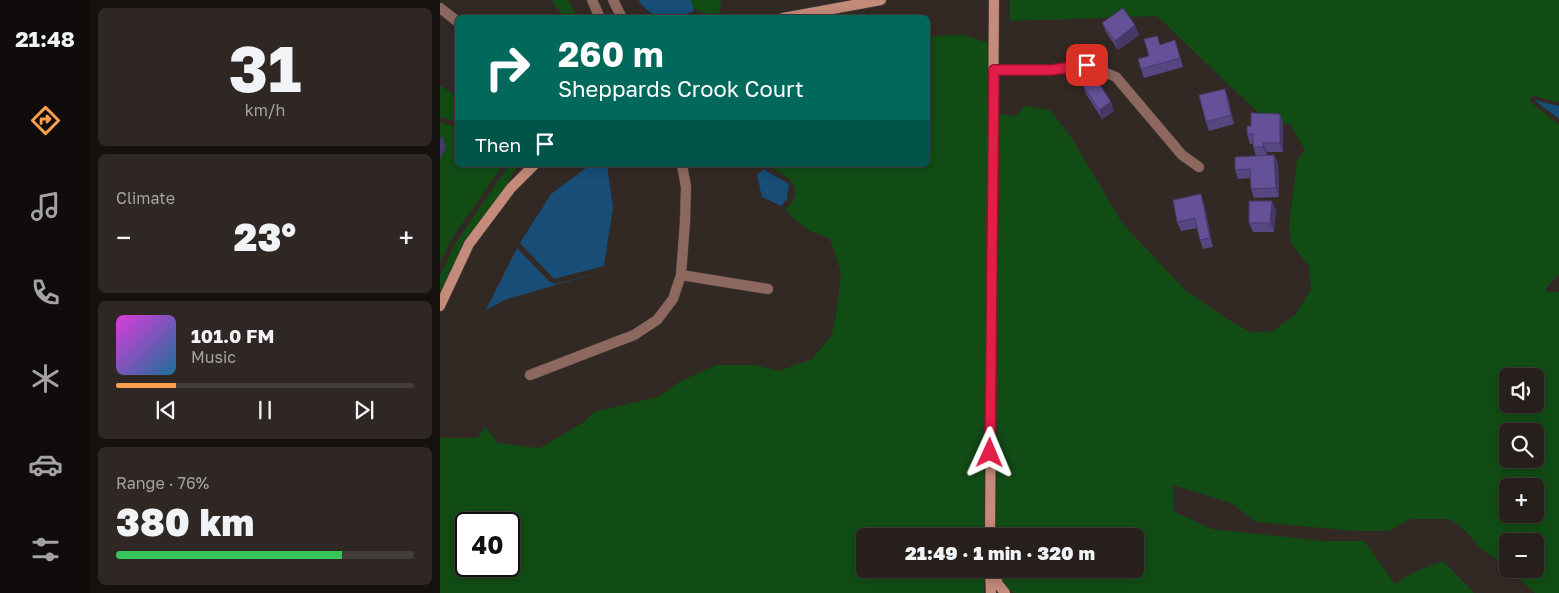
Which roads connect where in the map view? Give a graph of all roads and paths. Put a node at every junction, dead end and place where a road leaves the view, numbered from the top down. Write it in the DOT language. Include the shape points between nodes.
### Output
graph roads {
  1 [pos="592,0"];
  2 [pos="614,0"];
  3 [pos="880,0"];
  4 [pos="994,0"];
  5 [pos="440,8"];
  6 [pos="599,15"];
  7 [pos="621,15"];
  8 [pos="799,15"];
  9 [pos="455,20"];
  10 [pos="994,70"];
  11 [pos="532,167"];
  12 [pos="682,167"];
  13 [pos="1200,167"];
  14 [pos="680,275"];
  15 [pos="768,289"];
  16 [pos="440,306"];
  17 [pos="530,375"];
  18 [pos="990,528"];
  19 [pos="991,578"];
  20 [pos="995,578"];
  21 [pos="991,593"];
  22 [pos="1005,593"];
  1 -- 6 [label="street"];
  2 -- 7 [label="street"];
  3 -- 8 [label="street"];
  4 -- 10 [label="street"];
  5 -- 9 [label="street"];
  10 -- 13 [label="street" via="1051,70 1087,65 1116,77 1182,155"];
  10 -- 18 [label="street"];
  11 -- 16 [label="street" via="469,244"];
  12 -- 14 [label="street" via="686,187"];
  14 -- 15 [label="street"];
  14 -- 17 [label="street" via="673,299 657,320 634,335"];
  19 -- 21 [label="street"];
  20 -- 22 [label="street"];
}
